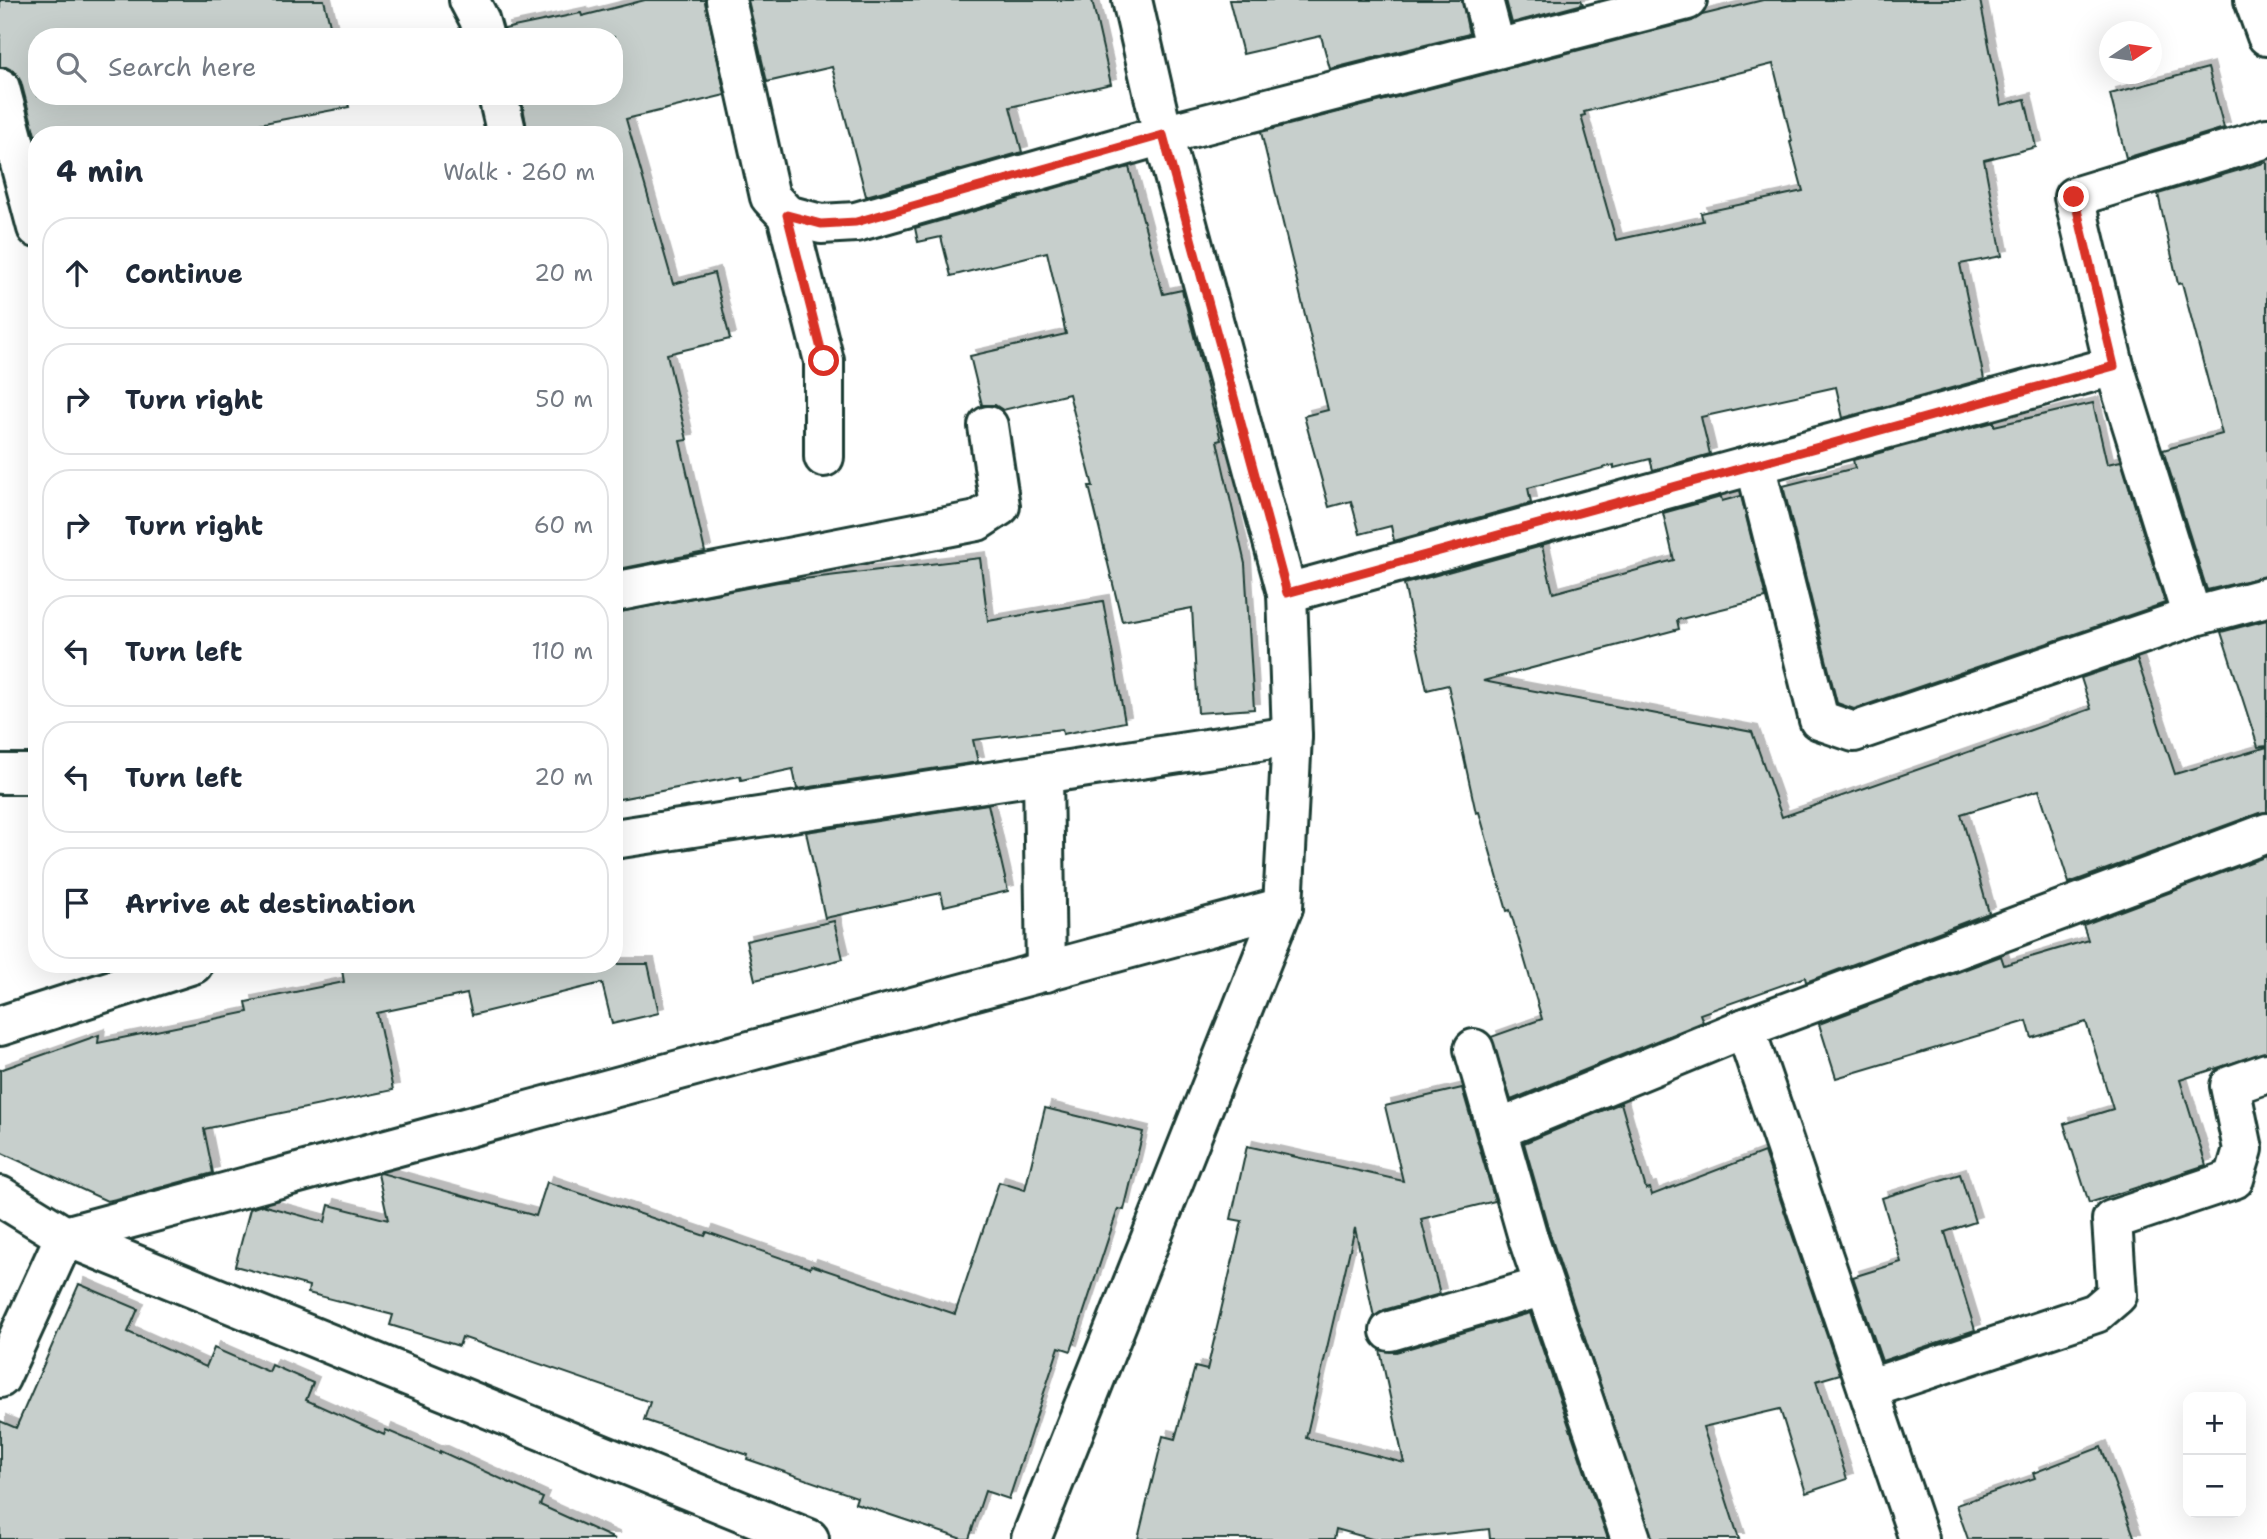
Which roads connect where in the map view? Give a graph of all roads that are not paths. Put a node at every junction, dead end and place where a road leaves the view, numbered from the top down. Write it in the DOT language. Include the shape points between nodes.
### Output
graph roads {
  1 [pos="469,0"];
  2 [pos="726,0"];
  3 [pos="1132,0"];
  4 [pos="1483,0"];
  5 [pos="1687,0"];
  6 [pos="2254,0"];
  7 [pos="482,28"];
  8 [pos="2267,36"];
  9 [pos="1496,49"];
  10 [pos="0,88"];
  11 [pos="500,105"];
  12 [pos="505,126"];
  13 [pos="1163,135"];
  14 [pos="2267,138"];
  15 [pos="28,194"];
  16 [pos="787,215"];
  17 [pos="2114,366"];
  18 [pos="988,426"];
  19 [pos="824,457"];
  20 [pos="1755,464"];
  21 [pos="623,590"];
  22 [pos="1287,593"];
  23 [pos="2267,597"];
  24 [pos="2192,617"];
  25 [pos="1292,736"];
  26 [pos="0,774"];
  27 [pos="28,774"];
  28 [pos="1043,775"];
  29 [pos="2267,832"];
  30 [pos="623,838"];
  31 [pos="1283,907"];
  32 [pos="1046,972"];
  33 [pos="165,973"];
  34 [pos="0,1027"];
  35 [pos="1745,1028"];
  36 [pos="1474,1049"];
  37 [pos="2267,1073"];
  38 [pos="1497,1130"];
  39 [pos="0,1196"];
  40 [pos="65,1236"];
  41 [pos="1544,1286"];
  42 [pos="1390,1331"];
  43 [pos="0,1378"];
  44 [pos="1868,1390"];
  45 [pos="809,1539"];
  46 [pos="1031,1539"];
  47 [pos="1631,1539"];
  48 [pos="1919,1539"];
  1 -- 7 [label="street"];
  2 -- 16 [label="street" via="770,198"];
  3 -- 13 [label="street"];
  4 -- 9 [label="street"];
  5 -- 9 [label="street"];
  6 -- 8 [label="street"];
  9 -- 13 [label="street"];
  10 -- 15 [label="street"];
  11 -- 12 [label="street"];
  13 -- 16 [label="street" via="856,222 821,224"];
  13 -- 22 [label="street"];
  14 -- 17 [label="street" via="2074,197"];
  16 -- 19 [label="street" via="824,361"];
  17 -- 20 [label="street"];
  17 -- 24 [label="street"];
  18 -- 21 [label="street" via="1000,506 977,521"];
  20 -- 22 [label="street"];
  20 -- 24 [label="street" via="1819,720 1854,732"];
  22 -- 25 [label="street"];
  23 -- 24 [label="street"];
  25 -- 28 [label="street"];
  25 -- 31 [label="street"];
  26 -- 27 [label="street"];
  28 -- 30 [label="street"];
  28 -- 32 [label="street"];
  29 -- 35 [label="street"];
  31 -- 32 [label="street"];
  31 -- 46 [label="street"];
  32 -- 40 [label="street"];
  33 -- 34 [label="street"];
  35 -- 38 [label="street"];
  35 -- 44 [label="street"];
  36 -- 38 [label="street"];
  37 -- 44 [label="street" via="2230,1086 2243,1149 2234,1179 2112,1220 2117,1295 2096,1313"];
  38 -- 41 [label="street"];
  39 -- 40 [label="street"];
  40 -- 43 [label="street"];
  40 -- 45 [label="street"];
  41 -- 42 [label="street"];
  41 -- 47 [label="street"];
  44 -- 48 [label="street"];
}
